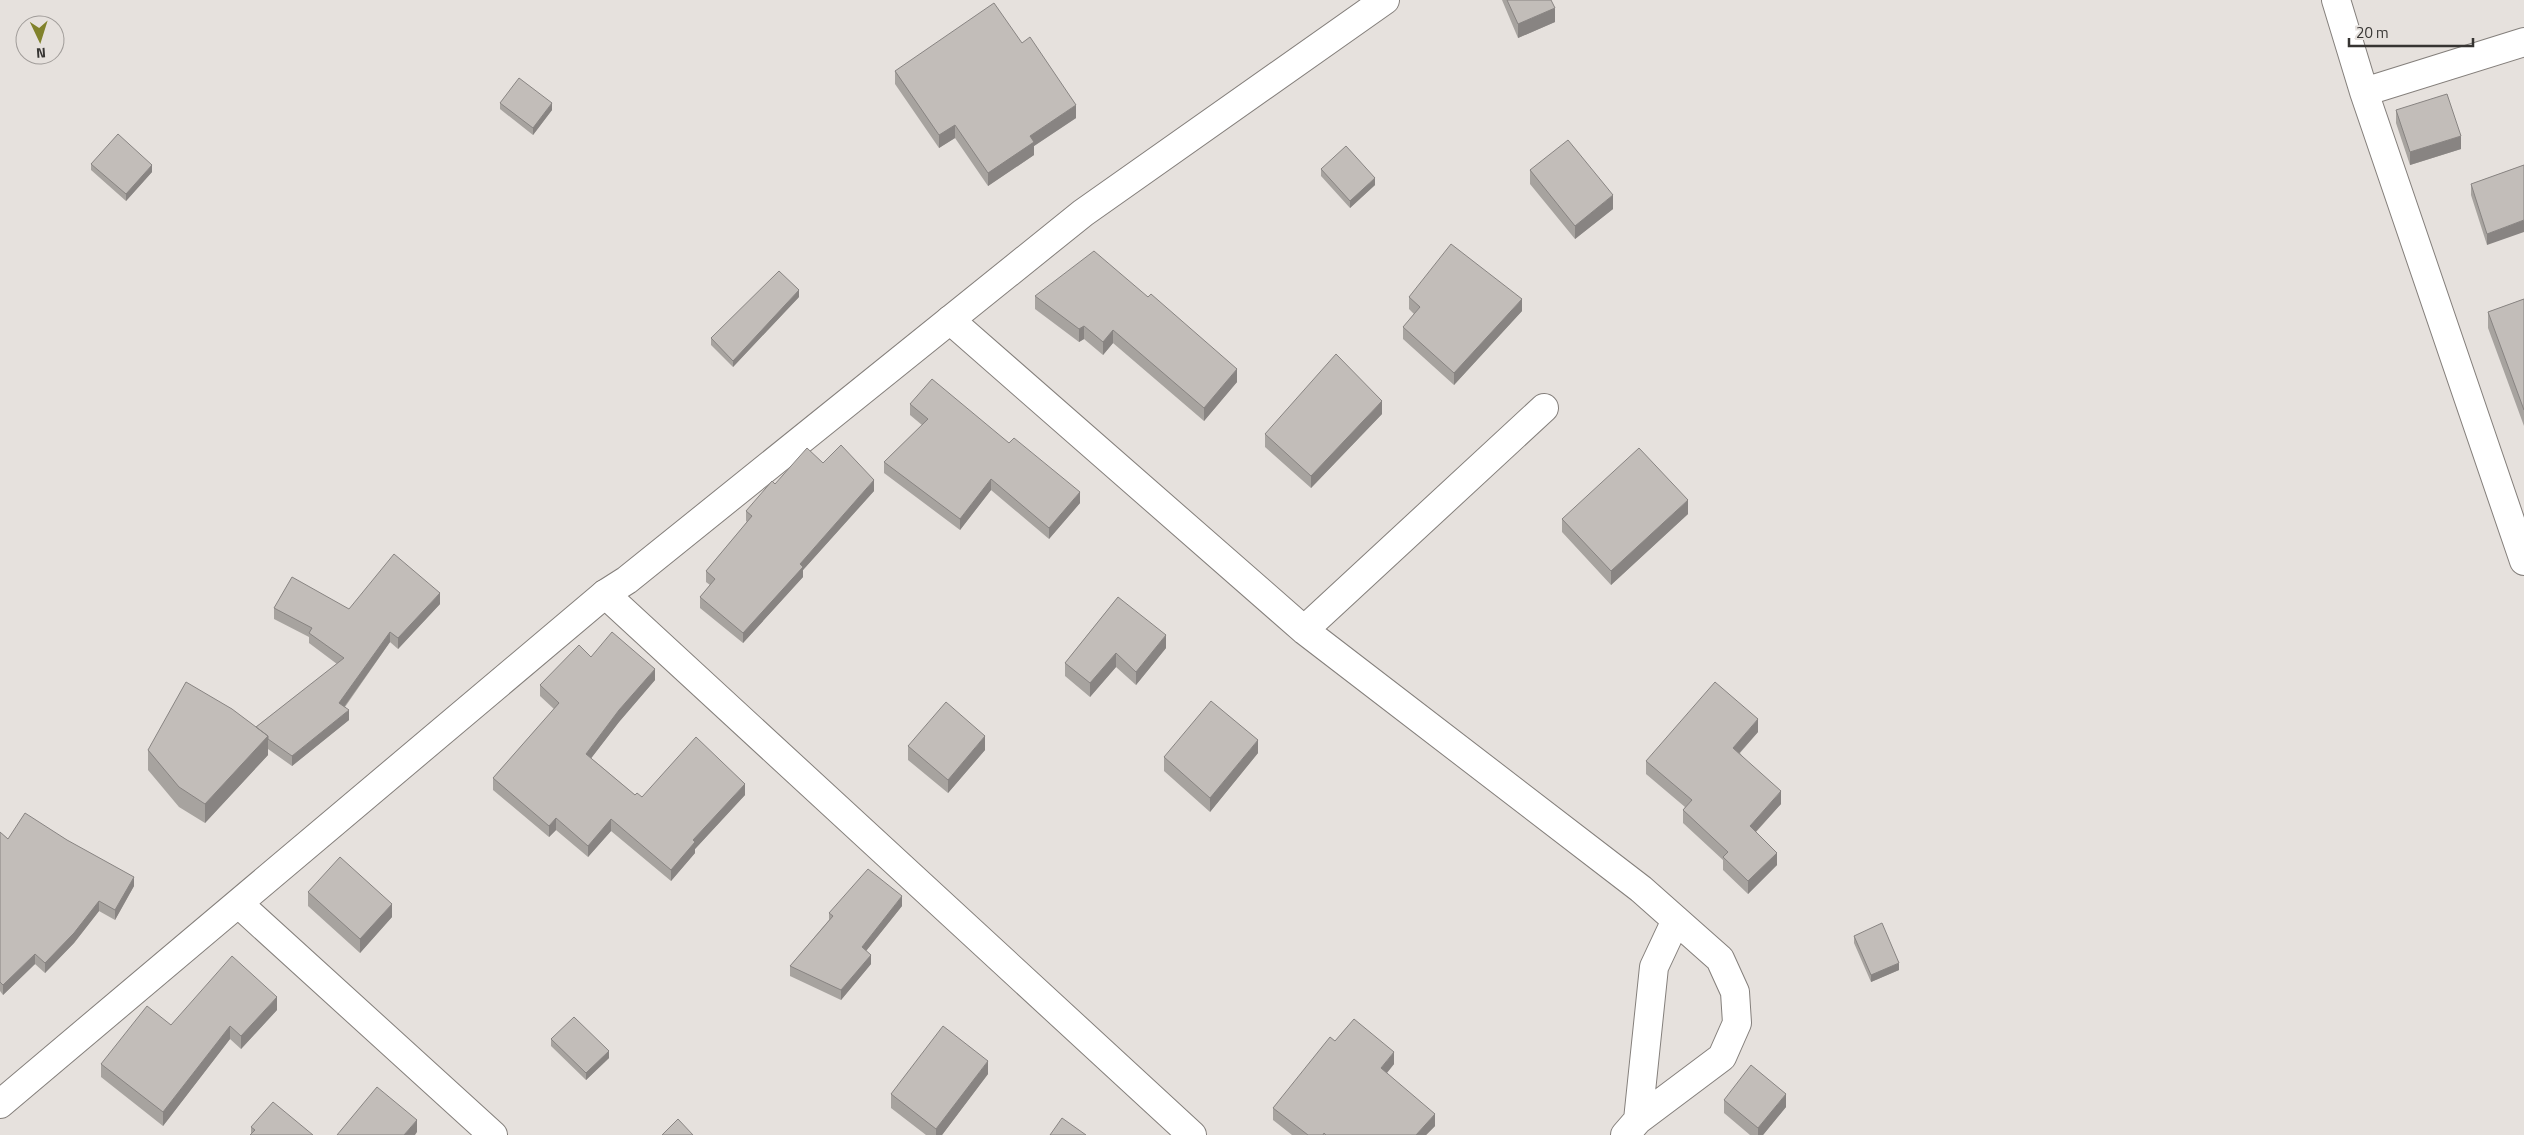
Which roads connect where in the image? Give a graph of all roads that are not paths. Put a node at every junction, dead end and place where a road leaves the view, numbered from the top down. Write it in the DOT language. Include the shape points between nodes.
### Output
graph roads {
  1 [pos="1385,0"];
  2 [pos="2336,0"];
  3 [pos="2524,42"];
  4 [pos="2364,92"];
  5 [pos="950,320"];
  6 [pos="1544,408"];
  7 [pos="2524,561"];
  8 [pos="605,594"];
  9 [pos="1304,630"];
  10 [pos="239,904"];
  11 [pos="1676,920"];
  12 [pos="0,1104"];
  13 [pos="1632,1128"];
  14 [pos="493,1135"];
  15 [pos="1192,1135"];
  1 -- 5 [label="street" via="1083,213"];
  2 -- 4 [label="street"];
  3 -- 4 [label="street"];
  4 -- 7 [label="street"];
  5 -- 8 [label="street"];
  5 -- 9 [label="street"];
  6 -- 9 [label="street"];
  8 -- 10 [label="street"];
  8 -- 15 [label="street"];
  9 -- 11 [label="street" via="1641,889"];
  10 -- 12 [label="street"];
  10 -- 14 [label="street"];
  11 -- 13 [label="street" via="1654,967"];
  11 -- 13 [label="street" via="1720,960 1734,992 1737,1023 1722,1057"];
}
